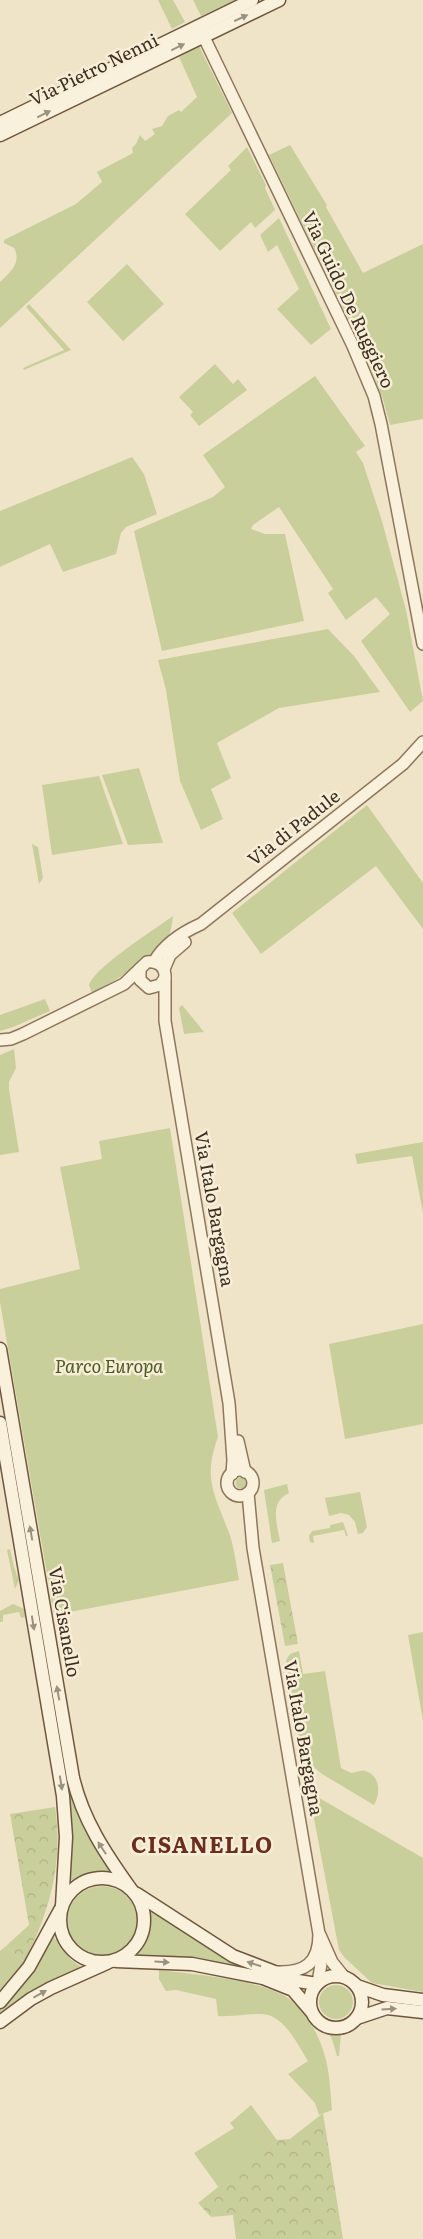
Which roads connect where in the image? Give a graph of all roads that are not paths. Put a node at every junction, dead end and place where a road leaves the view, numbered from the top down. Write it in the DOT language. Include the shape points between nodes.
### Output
graph roads {
  1 [pos="252,0"];
  2 [pos="279,0"];
  3 [pos="200,30"];
  4 [pos="0,123"];
  5 [pos="0,135"];
  6 [pos="423,644"];
  7 [pos="423,742"];
  8 [pos="423,753"];
  9 [pos="408,760"];
  10 [pos="201,924"];
  11 [pos="154,962"];
  12 [pos="140,969"];
  13 [pos="164,974"];
  14 [pos="124,984"];
  15 [pos="147,987"];
  16 [pos="165,1021"];
  17 [pos="5,1040"];
  18 [pos="0,1047"];
  19 [pos="0,1349"];
  20 [pos="229,1403"];
  21 [pos="0,1423"];
  22 [pos="245,1472"];
  23 [pos="232,1474"];
  24 [pos="242,1494"];
  25 [pos="132,1890"];
  26 [pos="62,1907"];
  27 [pos="319,1938"];
  28 [pos="111,1961"];
  29 [pos="276,1972"];
  30 [pos="344,1977"];
  31 [pos="317,1983"];
  32 [pos="357,1986"];
  33 [pos="423,2000"];
  34 [pos="0,2002"];
  35 [pos="312,2011"];
  36 [pos="423,2012"];
  37 [pos="356,2018"];
  38 [pos="0,2022"];
  1 -- 3 [label="main road"];
  3 -- 2 [label="main road, one-way"];
  3 -- 4 [label="main road, Via Pietro Nenni"];
  5 -- 3 [label="main road, Via Pietro Nenni, one-way"];
  3 -- 6 [label="street, Via Guido De Ruggiero" via="353,346 374,396"];
  7 -- 9 [label="street, Via di Padule"];
  8 -- 9 [label="street, Via di Padule"];
  9 -- 10 [label="street, Via di Padule"];
  10 -- 11 [label="street, Via di Padule" via="167,946"];
  10 -- 13 [label="street, Via di Padule" via="194,935 170,955"];
  11 -- 12 [label="street" via="147,962"];
  11 -- 13 [label="street"];
  12 -- 14 [label="street"];
  12 -- 15 [label="street" via="139,978"];
  13 -- 15 [label="street" via="160,985"];
  13 -- 16 [label="street, Via Italo Bargagna"];
  14 -- 15 [label="street"];
  14 -- 17 [label="street"];
  15 -- 16 [label="street, Via Italo Bargagna"];
  16 -- 20 [label="street, Via Italo Bargagna"];
  17 -- 18 [label="street"];
  25 -- 19 [label="main road, Via Cisanello, one-way" via="96,1839 72,1778"];
  20 -- 22 [label="street, Via Italo Bargagna"];
  20 -- 23 [label="street, Via Italo Bargagna"];
  21 -- 26 [label="main road, Via Cisanello, one-way" via="63,1796 66,1837"];
  22 -- 23 [label="street"];
  22 -- 24 [label="street" via="252,1482 251,1488"];
  23 -- 24 [label="street" via="228,1486"];
  24 -- 27 [label="street, Via Italo Bargagna"];
  25 -- 26 [label="main road" via="115,1879 93,1878 74,1888"];
  25 -- 28 [label="main road" via="142,1904 143,1933 129,1953"];
  29 -- 25 [label="main road, one-way" via="227,1953"];
  26 -- 28 [label="main road" via="61,1931 73,1951 88,1960"];
  26 -- 34 [label="main road" via="29,1967"];
  27 -- 29 [label="street" via="315,1956 304,1969"];
  27 -- 30 [label="street, Via Italo Bargagna"];
  27 -- 31 [label="street, Via Italo Bargagna" via="321,1964"];
  28 -- 35 [label="main road, one-way" via="192,1964 260,1978 292,1990"];
  38 -- 28 [label="main road, one-way" via="51,1988"];
  29 -- 31 [label="main road" via="298,1981"];
  30 -- 31 [label="main road" via="331,1976"];
  30 -- 32 [label="main road"];
  31 -- 35 [label="main road" via="310,1997"];
  32 -- 33 [label="main road" via="383,1995"];
  32 -- 37 [label="main road" via="362,2002"];
  35 -- 37 [label="main road" via="319,2022 333,2028 344,2027"];
  37 -- 36 [label="main road, one-way" via="387,2008"];
}
